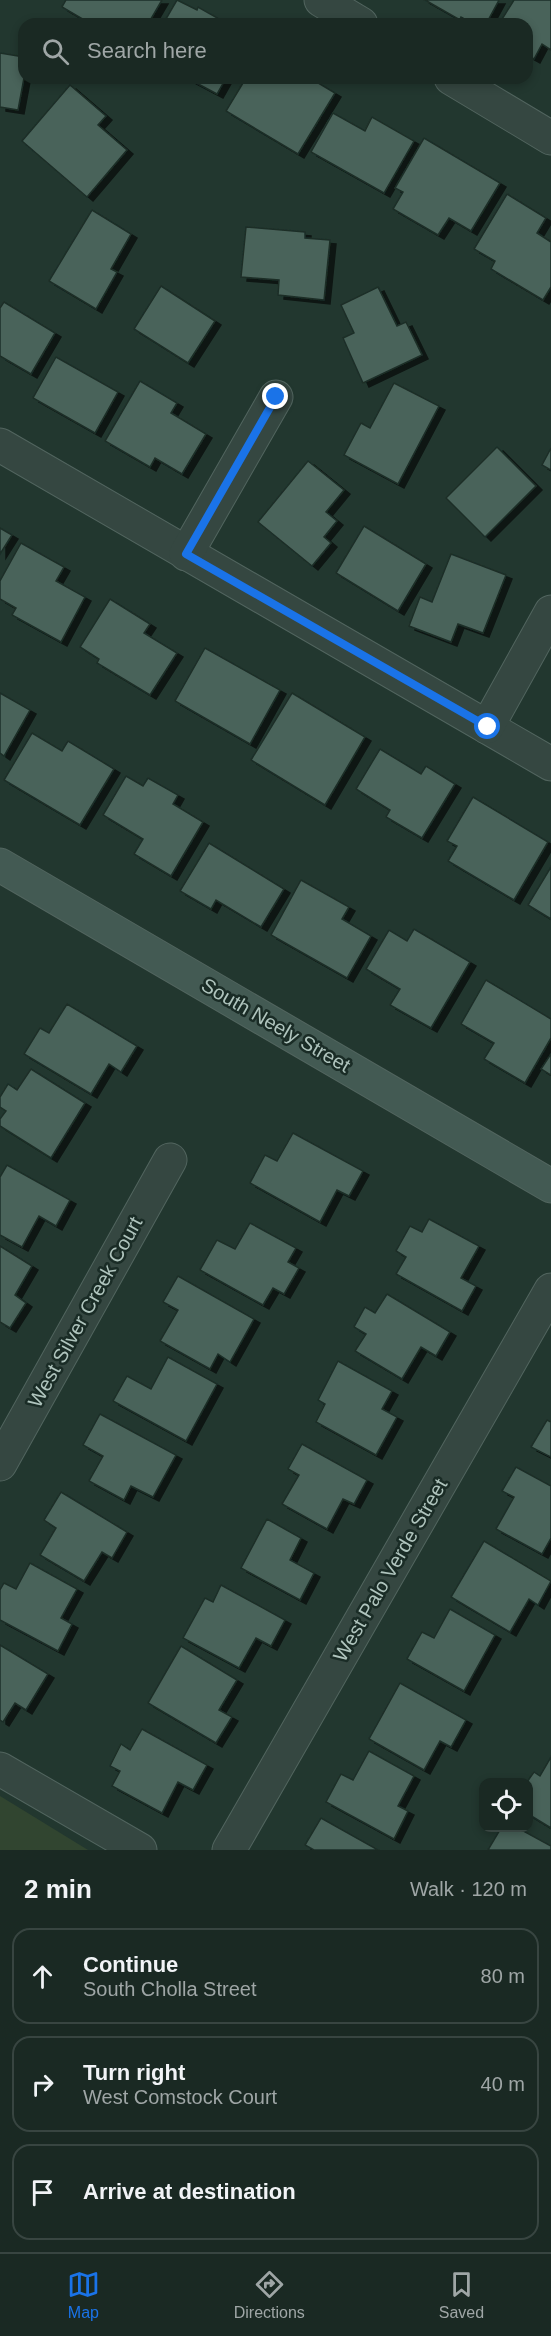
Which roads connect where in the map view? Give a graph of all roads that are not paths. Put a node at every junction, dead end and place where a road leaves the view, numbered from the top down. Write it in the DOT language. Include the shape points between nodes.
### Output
graph roads {
  1 [pos="321,0"];
  2 [pos="351,18"];
  3 [pos="461,84"];
  4 [pos="551,138"];
  5 [pos="276,397"];
  6 [pos="0,445"];
  7 [pos="186,554"];
  8 [pos="551,612"];
  9 [pos="488,727"];
  10 [pos="551,764"];
  11 [pos="0,865"];
  12 [pos="170,1160"];
  13 [pos="551,1185"];
  14 [pos="551,1290"];
  15 [pos="0,1464"];
  16 [pos="0,1769"];
  17 [pos="140,1850"];
  18 [pos="229,1850"];
  1 -- 2 [label="street"];
  3 -- 4 [label="street"];
  5 -- 7 [label="street"];
  6 -- 7 [label="street"];
  7 -- 9 [label="street"];
  8 -- 9 [label="street"];
  9 -- 10 [label="street"];
  11 -- 13 [label="street, South Neely Street"];
  12 -- 15 [label="street, West Silver Creek Court"];
  14 -- 18 [label="street, West Palo Verde Street"];
  16 -- 17 [label="street"];
}
